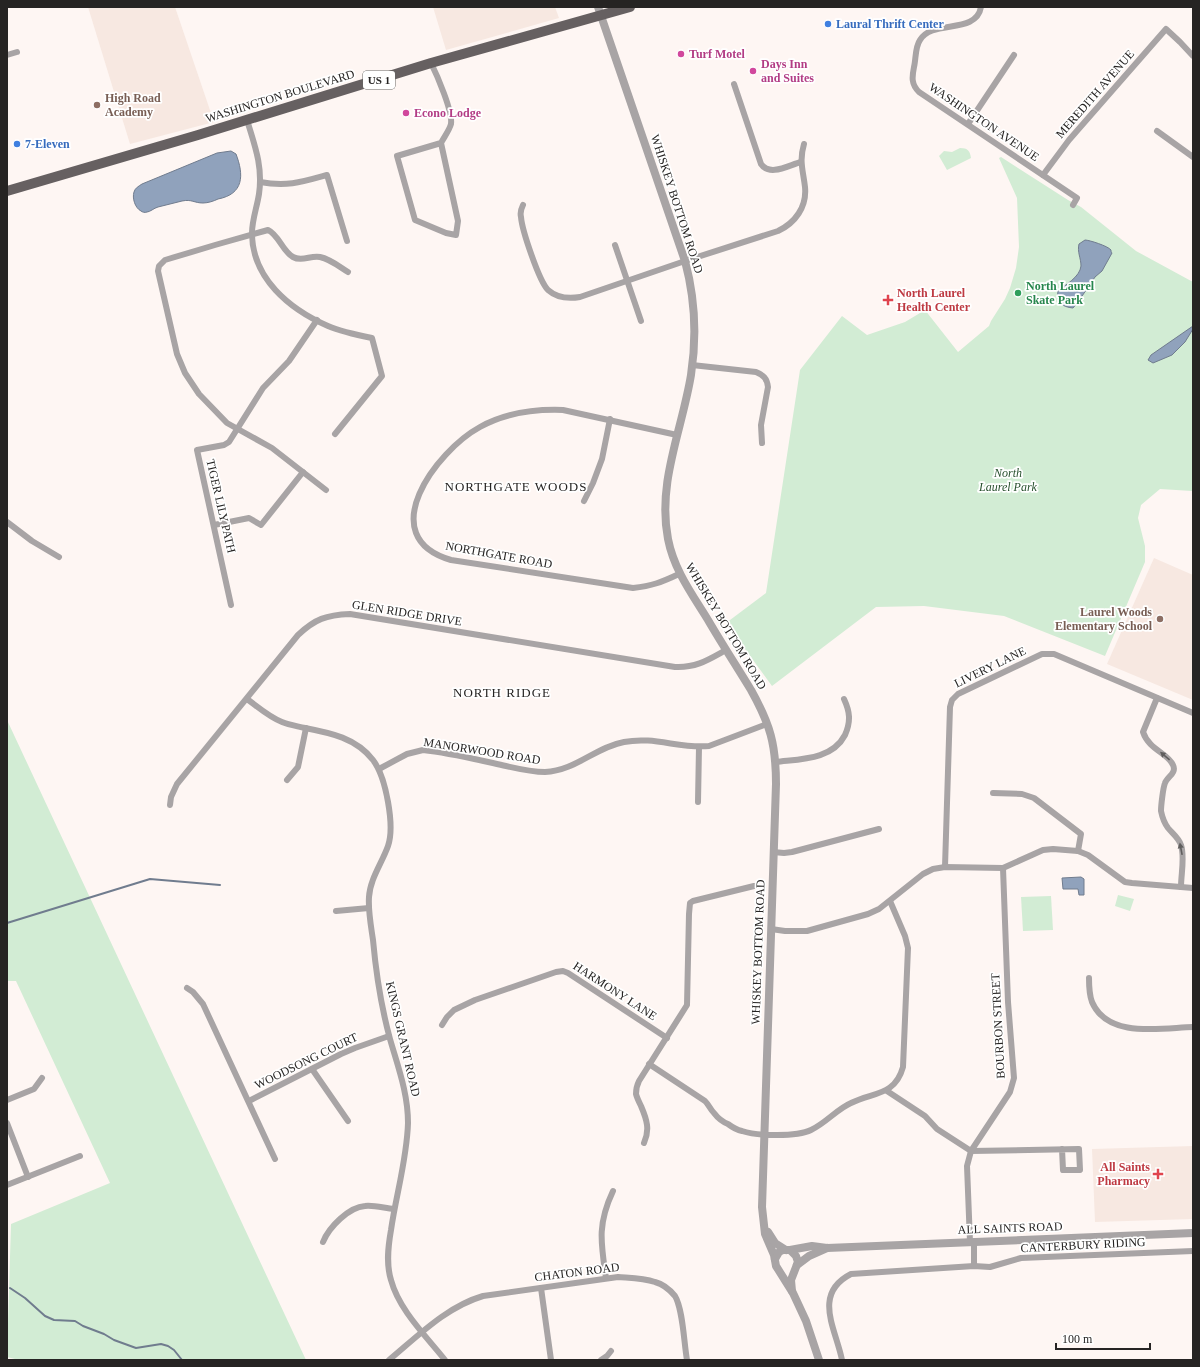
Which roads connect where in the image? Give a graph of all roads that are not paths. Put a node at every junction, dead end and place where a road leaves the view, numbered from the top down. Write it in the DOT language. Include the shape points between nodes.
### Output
graph roads {
  1 [pos="630,7"];
  2 [pos="981,7"];
  3 [pos="599,11"];
  4 [pos="17,52"];
  5 [pos="7,55"];
  6 [pos="1014,55"];
  7 [pos="1193,56"];
  8 [pos="432,63"];
  9 [pos="734,84"];
  10 [pos="247,120"];
  11 [pos="968,124"];
  12 [pos="1157,131"];
  13 [pos="441,143"];
  14 [pos="804,144"];
  15 [pos="1193,157"];
  16 [pos="801,162"];
  17 [pos="1043,175"];
  18 [pos="260,182"];
  19 [pos="7,191"];
  20 [pos="523,205"];
  21 [pos="1073,205"];
  22 [pos="252,234"];
  23 [pos="347,241"];
  24 [pos="615,245"];
  25 [pos="685,261"];
  26 [pos="348,272"];
  27 [pos="627,280"];
  28 [pos="317,320"];
  29 [pos="641,321"];
  30 [pos="692,365"];
  31 [pos="610,419"];
  32 [pos="237,429"];
  33 [pos="335,434"];
  34 [pos="677,435"];
  35 [pos="762,443"];
  36 [pos="303,472"];
  37 [pos="326,490"];
  38 [pos="584,501"];
  39 [pos="7,522"];
  40 [pos="214,524"];
  41 [pos="59,557"];
  42 [pos="679,574"];
  43 [pos="231,605"];
  44 [pos="726,650"];
  45 [pos="1158,698"];
  46 [pos="246,699"];
  47 [pos="844,699"];
  48 [pos="1193,712"];
  49 [pos="767,724"];
  50 [pos="306,728"];
  51 [pos="699,747"];
  52 [pos="776,762"];
  53 [pos="379,769"];
  54 [pos="287,780"];
  55 [pos="993,793"];
  56 [pos="698,802"];
  57 [pos="170,805"];
  58 [pos="879,829"];
  59 [pos="1078,851"];
  60 [pos="773,852"];
  61 [pos="945,867"];
  62 [pos="1003,868"];
  63 [pos="754,886"];
  64 [pos="1181,887"];
  65 [pos="1193,888"];
  66 [pos="890,901"];
  67 [pos="369,908"];
  68 [pos="336,911"];
  69 [pos="771,929"];
  70 [pos="1089,978"];
  71 [pos="186,988"];
  72 [pos="442,1025"];
  73 [pos="1193,1027"];
  74 [pos="389,1036"];
  75 [pos="667,1038"];
  76 [pos="649,1064"];
  77 [pos="312,1069"];
  78 [pos="42,1078"];
  79 [pos="887,1091"];
  80 [pos="7,1100"];
  81 [pos="249,1101"];
  82 [pos="348,1121"];
  83 [pos="7,1123"];
  84 [pos="764,1134"];
  85 [pos="644,1143"];
  86 [pos="1062,1149"];
  87 [pos="971,1151"];
  88 [pos="80,1156"];
  89 [pos="275,1159"];
  90 [pos="28,1177"];
  91 [pos="7,1185"];
  92 [pos="613,1191"];
  93 [pos="394,1209"];
  94 [pos="764,1224"];
  95 [pos="1193,1233"];
  96 [pos="323,1242"];
  97 [pos="972,1242"];
  98 [pos="827,1248"];
  99 [pos="788,1250"];
  100 [pos="1193,1251"];
  101 [pos="775,1259"];
  102 [pos="974,1266"];
  103 [pos="796,1267"];
  104 [pos="779,1270"];
  105 [pos="606,1278"];
  106 [pos="541,1288"];
  107 [pos="793,1294"];
  108 [pos="423,1332"];
  109 [pos="611,1351"];
  110 [pos="389,1360"];
  111 [pos="445,1360"];
  112 [pos="551,1360"];
  113 [pos="601,1360"];
  114 [pos="687,1360"];
  115 [pos="819,1360"];
  116 [pos="842,1360"];
  1 -- 3 [label="main road, WASHINGTON BOULEVARD / US 1"];
  2 -- 11 [label="street, WASHINGTON AVENUE" via="977,17 970,22 929,32 921,38 912,76 912,82 919,92"];
  3 -- 8 [label="main road, WASHINGTON BOULEVARD / US 1"];
  3 -- 25 [label="street, WHISKEY BOTTOM ROAD"];
  4 -- 5 [label="street"];
  6 -- 11 [label="street"];
  7 -- 17 [label="street, MEREDITH AVENUE" via="1166,29 1069,140"];
  8 -- 10 [label="main road, WASHINGTON BOULEVARD / US 1"];
  8 -- 13 [label="street" via="451,122"];
  9 -- 16 [label="street" via="763,167 772,171"];
  10 -- 18 [label="street" via="259,161"];
  10 -- 19 [label="main road, WASHINGTON BOULEVARD / US 1"];
  11 -- 17 [label="street, WASHINGTON AVENUE"];
  12 -- 15 [label="street"];
  13 -- 13 [label="street" via="458,221 456,235 415,220 397,156"];
  14 -- 16 [label="street"];
  16 -- 25 [label="street" via="805,198 799,214 790,224 778,231"];
  17 -- 21 [label="street, WASHINGTON AVENUE" via="1077,198"];
  18 -- 22 [label="street"];
  18 -- 23 [label="street" via="291,184 327,175"];
  20 -- 27 [label="street" via="522,225 538,275 548,289 563,298 572,298"];
  22 -- 26 [label="street" via="268,230 294,257 320,257"];
  22 -- 28 [label="street" via="257,262 270,284 280,296"];
  22 -- 32 [label="street" via="165,260 158,271 174,344 183,369 207,404"];
  24 -- 27 [label="street"];
  25 -- 27 [label="street"];
  25 -- 30 [label="street, WHISKEY BOTTOM ROAD" via="695,319"];
  27 -- 29 [label="street"];
  28 -- 32 [label="street, TIGER LILY PATH" via="289,362 263,388"];
  28 -- 33 [label="street" via="337,329 372,338 382,376"];
  30 -- 34 [label="street, WHISKEY BOTTOM ROAD"];
  30 -- 35 [label="street" via="756,372 765,377 768,386 761,425"];
  31 -- 34 [label="street, NORTHGATE ROAD"];
  31 -- 38 [label="street" via="602,459"];
  31 -- 42 [label="street, NORTHGATE ROAD" via="547,409 514,414 480,427 450,449 429,476 414,511 416,532 420,540 433,552 443,558 459,561 633,588 651,586"];
  32 -- 36 [label="street" via="272,448"];
  32 -- 40 [label="street, TIGER LILY PATH" via="224,445 197,450"];
  34 -- 42 [label="street, WHISKEY BOTTOM ROAD" via="665,499 668,539"];
  36 -- 37 [label="street"];
  36 -- 40 [label="street" via="261,525 249,518"];
  39 -- 41 [label="street" via="27,538"];
  40 -- 43 [label="street, TIGER LILY PATH"];
  42 -- 44 [label="street, WHISKEY BOTTOM ROAD"];
  44 -- 46 [label="street, GLEN RIDGE DRIVE" via="697,665 685,668 337,614 326,616 307,626"];
  44 -- 49 [label="street, WHISKEY BOTTOM ROAD" via="751,690"];
  45 -- 48 [label="street, LIVERY LANE"];
  45 -- 61 [label="street, LIVERY LANE" via="1054,654 1042,654 958,694 950,707"];
  64 -- 45 [label="street, one-way" via="1181,844 1167,826 1161,810 1165,783 1172,774 1173,764 1148,743 1143,732"];
  46 -- 50 [label="street, KINGS GRANT ROAD" via="282,722"];
  46 -- 57 [label="street, GLEN RIDGE DRIVE" via="177,784"];
  47 -- 52 [label="street" via="850,722 836,747 817,756"];
  49 -- 51 [label="street, MANORWOOD ROAD" via="717,744"];
  49 -- 52 [label="street, WHISKEY BOTTOM ROAD"];
  50 -- 53 [label="street, KINGS GRANT ROAD" via="335,734 355,743 373,759"];
  50 -- 54 [label="street" via="298,767"];
  51 -- 53 [label="street, MANORWOOD ROAD" via="654,740 632,740 602,750 562,769 544,772 423,750 407,754"];
  51 -- 56 [label="street"];
  52 -- 60 [label="street, WHISKEY BOTTOM ROAD"];
  53 -- 67 [label="street, KINGS GRANT ROAD" via="386,790 390,838 370,888"];
  55 -- 59 [label="street" via="1022,794 1034,798 1081,834"];
  58 -- 60 [label="street" via="792,852"];
  59 -- 62 [label="street" via="1043,850"];
  59 -- 64 [label="street" via="1088,855 1125,882"];
  60 -- 69 [label="street, WHISKEY BOTTOM ROAD"];
  61 -- 62 [label="street"];
  61 -- 66 [label="street" via="923,874"];
  62 -- 87 [label="street, BOURBON STREET" via="1008,1002 1014,1078 1010,1092"];
  63 -- 75 [label="street" via="690,903 687,1005"];
  64 -- 65 [label="street"];
  66 -- 69 [label="street" via="868,914 807,930"];
  66 -- 79 [label="street" via="908,948 903,1067 896,1082"];
  67 -- 68 [label="street"];
  67 -- 74 [label="street, KINGS GRANT ROAD" via="379,992"];
  69 -- 84 [label="street, WHISKEY BOTTOM ROAD"];
  70 -- 73 [label="street" via="1090,994 1096,1009 1117,1026"];
  71 -- 81 [label="street" via="203,1004"];
  72 -- 75 [label="street, HARMONY LANE" via="454,1010 475,1000 563,971"];
  74 -- 77 [label="street, WOODSONG COURT" via="355,1048"];
  74 -- 93 [label="street, KINGS GRANT ROAD" via="403,1083 408,1122"];
  75 -- 76 [label="street"];
  76 -- 84 [label="street" via="705,1101 727,1124 742,1132"];
  76 -- 85 [label="street" via="638,1081 636,1094 647,1120 648,1133"];
  77 -- 81 [label="street, WOODSONG COURT"];
  77 -- 82 [label="street"];
  78 -- 80 [label="street" via="34,1088"];
  79 -- 84 [label="street" via="849,1104 804,1134"];
  79 -- 87 [label="street"];
  81 -- 89 [label="street, WOODSONG COURT"];
  83 -- 90 [label="street"];
  84 -- 94 [label="street, WHISKEY BOTTOM ROAD"];
  86 -- 86 [label="street" via="1079,1148 1080,1170 1063,1170"];
  86 -- 87 [label="street"];
  87 -- 97 [label="street, BOURBON STREET" via="967,1166"];
  88 -- 90 [label="street"];
  90 -- 91 [label="street"];
  92 -- 105 [label="street" via="602,1226 601,1240"];
  93 -- 96 [label="street" via="364,1206 356,1208 329,1230"];
  93 -- 108 [label="street, KINGS GRANT ROAD" via="388,1270 402,1305"];
  94 -- 99 [label="street, WHISKEY BOTTOM ROAD" via="775,1242"];
  94 -- 101 [label="street, WHISKEY BOTTOM ROAD" via="765,1234"];
  95 -- 97 [label="street, ALL SAINTS ROAD"];
  97 -- 98 [label="street, ALL SAINTS ROAD"];
  97 -- 102 [label="street"];
  98 -- 99 [label="street, ALL SAINTS ROAD" via="812,1246"];
  98 -- 103 [label="street, ALL SAINTS ROAD" via="809,1256"];
  99 -- 101 [label="street" via="779,1252"];
  99 -- 103 [label="street" via="796,1256"];
  100 -- 102 [label="street, CANTERBURY RIDING" via="1021,1258 990,1267"];
  101 -- 104 [label="street"];
  102 -- 116 [label="street, CANTERBURY RIDING" via="859,1272 844,1277 835,1287 828,1309"];
  103 -- 104 [label="street" via="787,1272"];
  103 -- 107 [label="street" via="791,1280"];
  104 -- 107 [label="street"];
  105 -- 106 [label="street, CHATON ROAD"];
  105 -- 114 [label="street, CHATON ROAD" via="632,1278 656,1282 670,1291 680,1311"];
  106 -- 108 [label="street, CHATON ROAD" via="474,1299 454,1308"];
  106 -- 112 [label="street"];
  107 -- 115 [label="street" via="809,1328"];
  108 -- 110 [label="street, CHATON ROAD"];
  108 -- 111 [label="street, KINGS GRANT ROAD"];
  109 -- 113 [label="street"];
}
